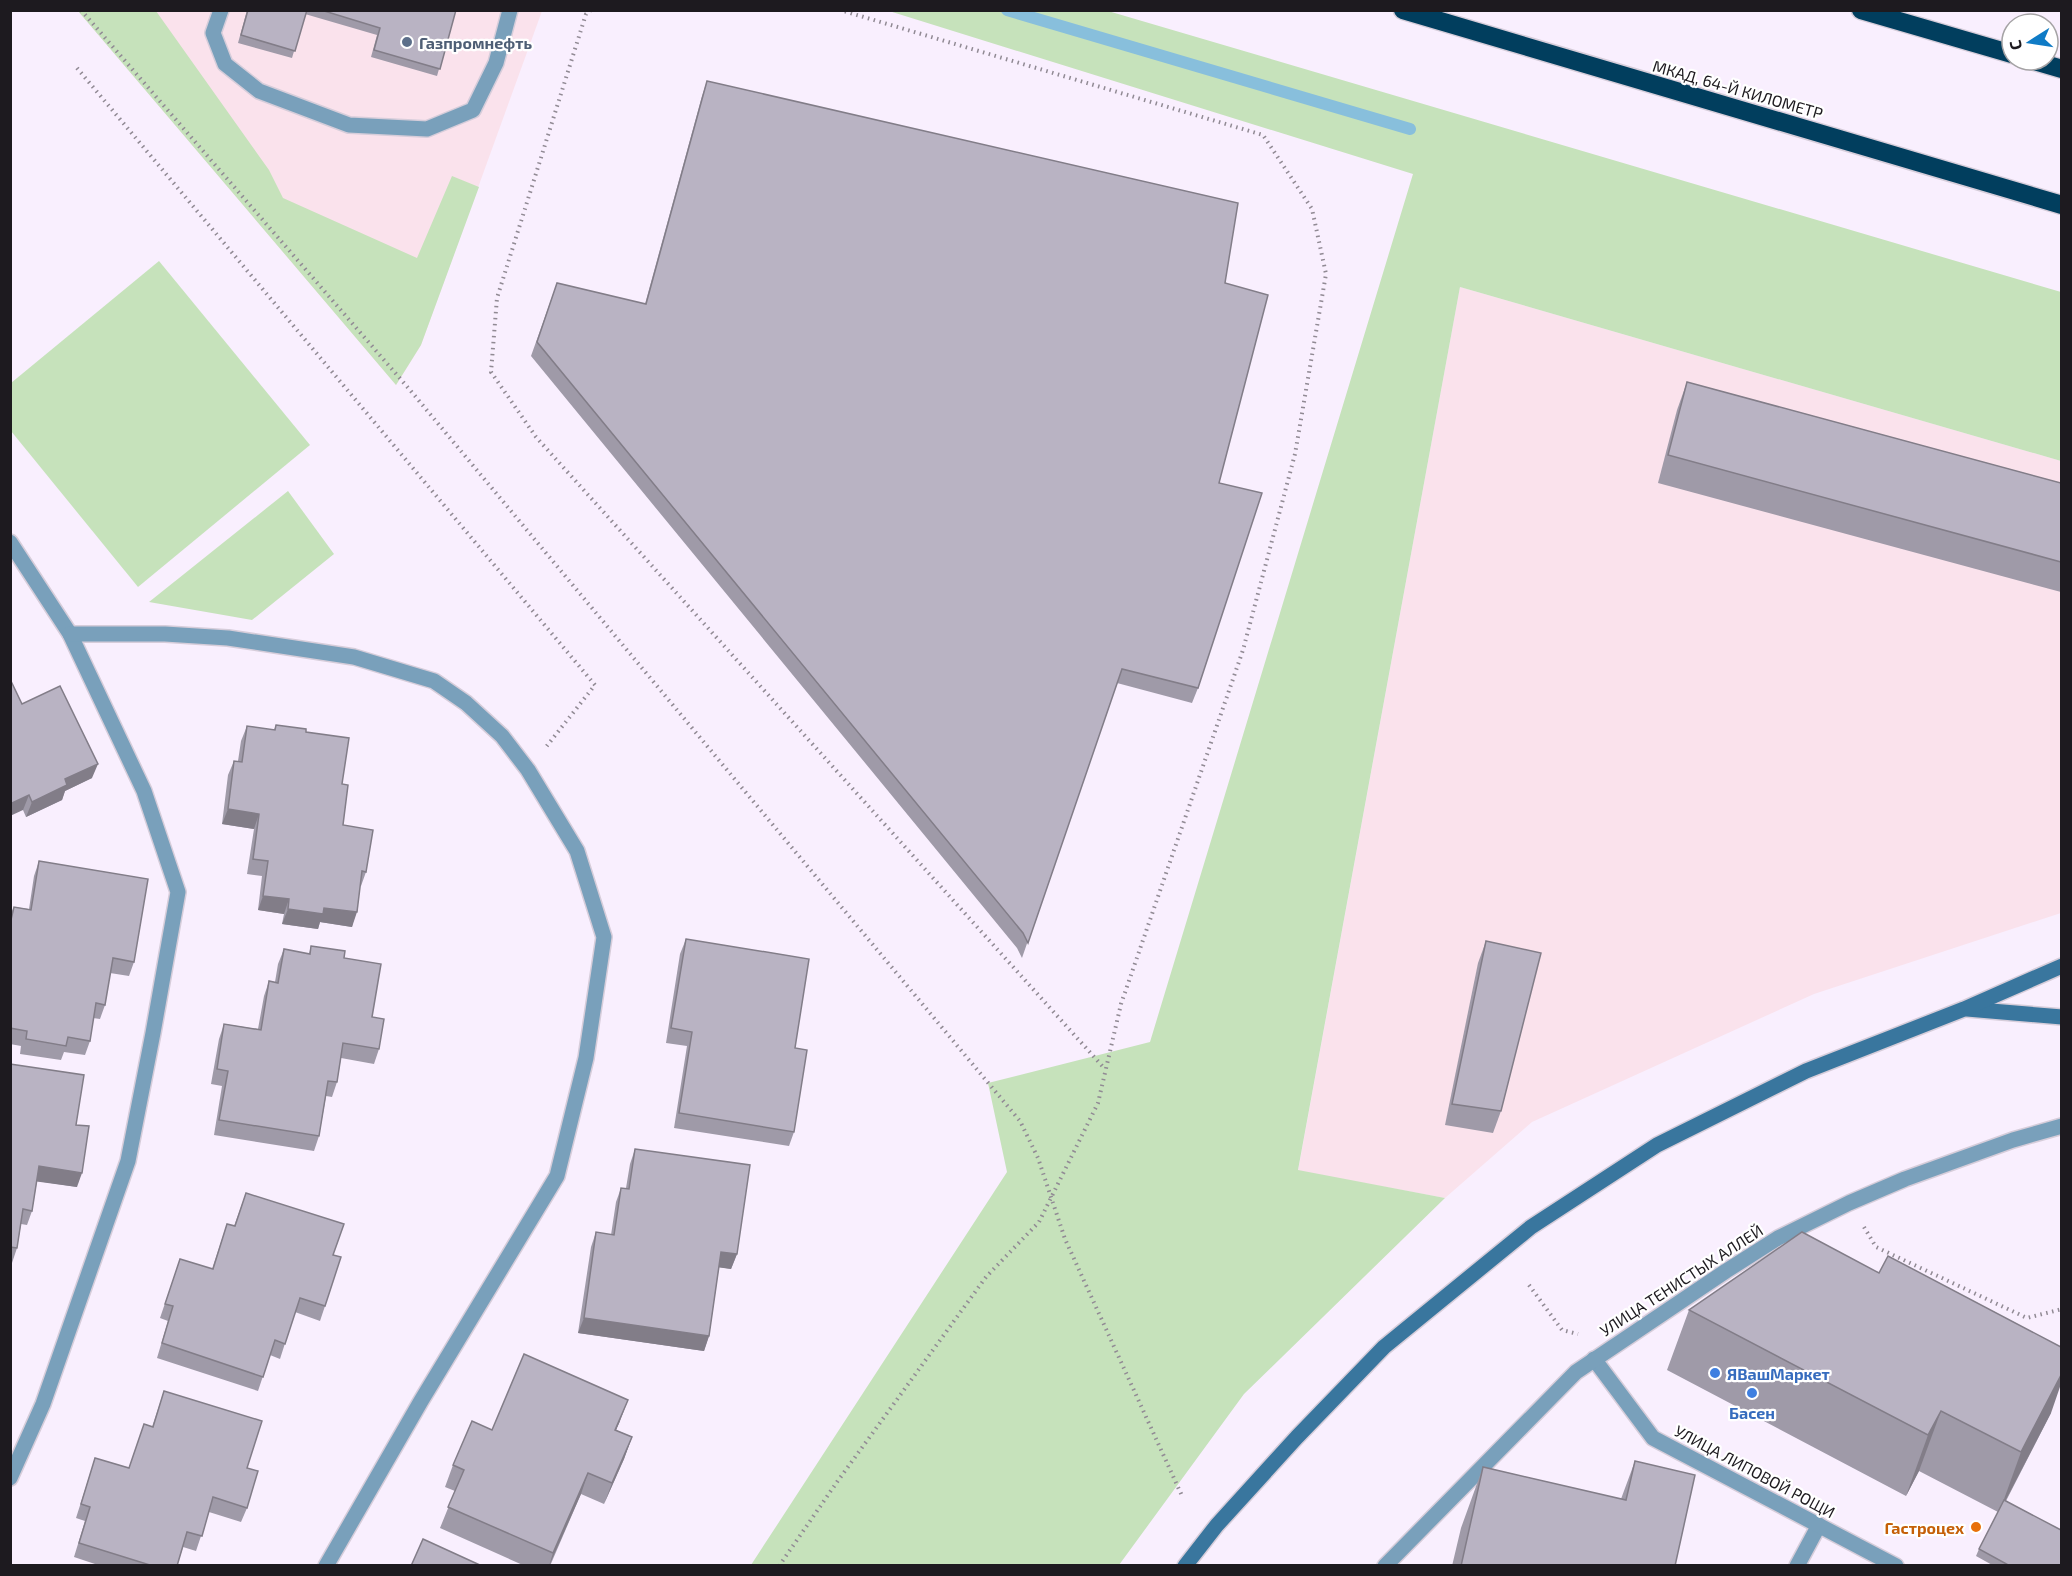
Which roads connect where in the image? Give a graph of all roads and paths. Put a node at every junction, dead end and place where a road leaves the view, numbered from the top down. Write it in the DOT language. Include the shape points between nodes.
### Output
graph roads {
  1 [pos="81,10"];
  2 [pos="221,10"];
  3 [pos="510,10"];
  4 [pos="591,10"];
  5 [pos="840,10"];
  6 [pos="1403,10"];
  7 [pos="1862,10"];
  8 [pos="2000,50"];
  9 [pos="77,68"];
  10 [pos="2061,205"];
  11 [pos="10,542"];
  12 [pos="70,634"];
  13 [pos="528,770"];
  14 [pos="2061,966"];
  15 [pos="1964,1009"];
  16 [pos="2061,1017"];
  17 [pos="1106,1070"];
  18 [pos="2061,1126"];
  19 [pos="1051,1198"];
  20 [pos="1849,1203"];
  21 [pos="2061,1309"];
  22 [pos="1594,1359"];
  23 [pos="10,1478"];
  24 [pos="1183,1498"];
  25 [pos="1819,1525"];
  26 [pos="326,1566"];
  27 [pos="779,1566"];
  28 [pos="1185,1566"];
  29 [pos="1385,1566"];
  30 [pos="1797,1566"];
  31 [pos="1896,1566"];
  1 -- 19 [label="path" via="410,390 1020,1122 1038,1158"];
  2 -- 3 [label="street" via="213,33 225,64 260,91 349,125 426,129 473,110 496,63"];
  4 -- 17 [label="path" via="586,14 496,298 491,372 536,437"];
  5 -- 17 [label="path" via="1263,135 1312,209 1326,274 1295,454 1243,650 1121,1004"];
  6 -- 10 [label="highway, МКАД, 64-Й КИЛОМЕТР"];
  7 -- 8 [label="highway"];
  9 -- 13 [label="path" via="595,685"];
  11 -- 12 [label="street"];
  12 -- 13 [label="street" via="228,638 354,657 434,681 466,703 501,736"];
  12 -- 23 [label="street" via="144,792 178,892 128,1161 43,1404"];
  13 -- 26 [label="street" via="576,851 604,937 586,1058 557,1176"];
  14 -- 15 [label="street"];
  15 -- 16 [label="street"];
  15 -- 28 [label="street" via="1806,1071 1657,1145 1531,1227 1384,1347 1289,1445"];
  17 -- 19 [label="path" via="1098,1103"];
  18 -- 20 [label="street, УЛИЦА ТЕНИСТЫХ АЛЛЕЙ" via="1905,1179"];
  19 -- 24 [label="path" via="1065,1239"];
  19 -- 27 [label="path" via="1040,1222 986,1276"];
  20 -- 21 [label="path" via="1876,1246 2027,1318"];
  20 -- 22 [label="street, УЛИЦА ТЕНИСТЫХ АЛЛЕЙ" via="1778,1238"];
  22 -- 25 [label="street, УЛИЦА ЛИПОВОЙ РОЩИ" via="1653,1438"];
  22 -- 29 [label="street, УЛИЦА ТЕНИСТЫХ АЛЛЕЙ" via="1576,1372"];
  25 -- 30 [label="street"];
  25 -- 31 [label="street, УЛИЦА ЛИПОВОЙ РОЩИ"];
}
